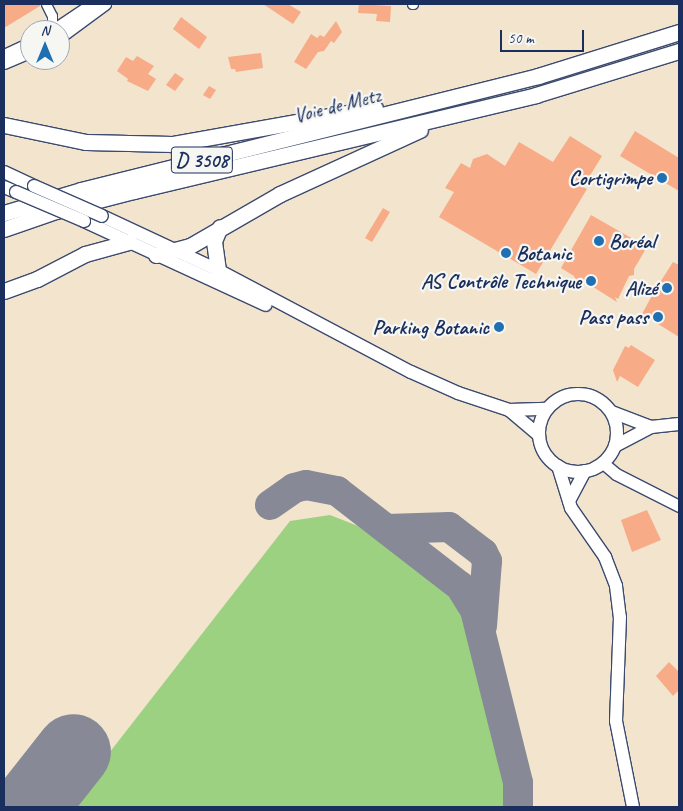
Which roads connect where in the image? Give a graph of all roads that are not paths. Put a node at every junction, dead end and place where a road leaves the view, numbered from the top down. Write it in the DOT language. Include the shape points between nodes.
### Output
graph roads {
  1 [pos="46,4"];
  2 [pos="92,4"];
  3 [pos="105,4"];
  4 [pos="52,20"];
  5 [pos="67,20"];
  6 [pos="70,30"];
  7 [pos="679,32"];
  8 [pos="20,48"];
  9 [pos="679,51"];
  10 [pos="4,55"];
  11 [pos="20,56"];
  12 [pos="4,63"];
  13 [pos="538,76"];
  14 [pos="457,114"];
  15 [pos="4,126"];
  16 [pos="4,172"];
  17 [pos="4,187"];
  18 [pos="4,213"];
  19 [pos="220,227"];
  20 [pos="4,229"];
  21 [pos="129,242"];
  22 [pos="179,251"];
  23 [pos="156,255"];
  24 [pos="218,270"];
  25 [pos="4,292"];
  26 [pos="344,338"];
  27 [pos="547,409"];
  28 [pos="509,410"];
  29 [pos="612,412"];
  30 [pos="679,424"];
  31 [pos="651,427"];
  32 [pos="539,435"];
  33 [pos="615,446"];
  34 [pos="603,463"];
  35 [pos="558,466"];
  36 [pos="585,471"];
  37 [pos="569,501"];
  38 [pos="679,506"];
  39 [pos="634,807"];
  1 -- 4 [label="street"];
  2 -- 5 [label="street"];
  3 -- 6 [label="street"];
  7 -- 13 [label="highway, Voie de Metz / D 3508"];
  8 -- 10 [label="street"];
  9 -- 14 [label="highway, Voie de Metz / D 3508" via="536,95"];
  11 -- 12 [label="street"];
  13 -- 15 [label="highway" via="219,138 172,144 86,142"];
  13 -- 18 [label="highway, Voie de Metz / D 3508" via="81,190"];
  14 -- 19 [label="highway" via="379,147"];
  14 -- 20 [label="highway, Voie de Metz / D 3508" via="134,191 56,211"];
  16 -- 22 [label="main road, bridge"];
  17 -- 21 [label="main road, bridge"];
  19 -- 22 [label="highway"];
  19 -- 24 [label="highway" via="214,240"];
  21 -- 23 [label="main road"];
  21 -- 25 [label="highway" via="85,254"];
  22 -- 23 [label="highway"];
  22 -- 24 [label="main road"];
  23 -- 26 [label="main road"];
  24 -- 26 [label="main road"];
  26 -- 28 [label="main road" via="446,388"];
  27 -- 28 [label="main road"];
  27 -- 29 [label="main road" via="556,400 580,393 598,398"];
  27 -- 32 [label="main road"];
  28 -- 32 [label="main road"];
  29 -- 31 [label="main road"];
  29 -- 33 [label="main road" via="617,423"];
  30 -- 31 [label="main road"];
  31 -- 33 [label="main road"];
  32 -- 35 [label="main road" via="548,458"];
  33 -- 34 [label="main road"];
  34 -- 36 [label="main road"];
  34 -- 38 [label="street" via="616,474"];
  35 -- 36 [label="main road"];
  35 -- 37 [label="main road"];
  36 -- 37 [label="main road"];
  37 -- 39 [label="main road" via="605,558 616,586 620,616 616,721"];
}
